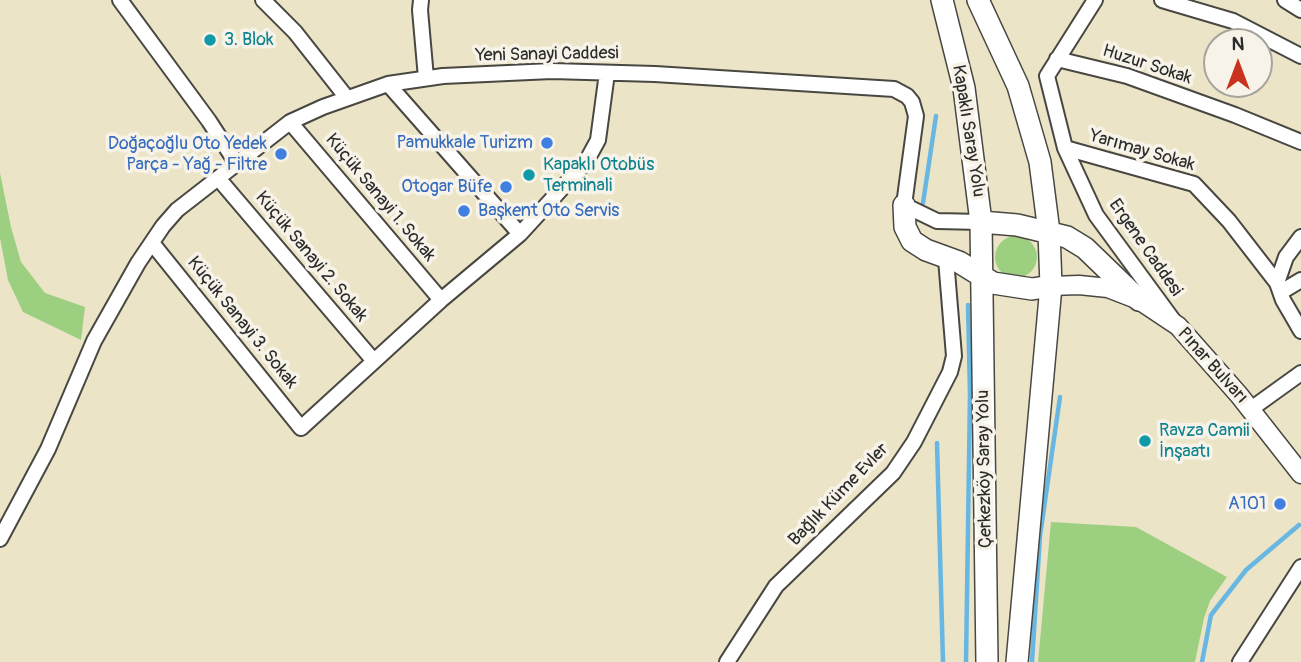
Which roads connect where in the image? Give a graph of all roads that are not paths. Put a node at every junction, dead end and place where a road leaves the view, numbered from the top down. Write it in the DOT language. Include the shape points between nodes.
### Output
graph roads {
  1 [pos="120,0"];
  2 [pos="263,0"];
  3 [pos="942,0"];
  4 [pos="978,0"];
  5 [pos="1095,0"];
  6 [pos="1162,0"];
  7 [pos="1285,0"];
  8 [pos="416,4"];
  9 [pos="1301,10"];
  10 [pos="1301,56"];
  11 [pos="1058,59"];
  12 [pos="607,73"];
  13 [pos="426,79"];
  14 [pos="388,84"];
  15 [pos="347,98"];
  16 [pos="290,121"];
  17 [pos="1301,142"];
  18 [pos="1065,148"];
  19 [pos="237,164"];
  20 [pos="219,178"];
  21 [pos="904,205"];
  22 [pos="981,222"];
  23 [pos="1049,232"];
  24 [pos="520,234"];
  25 [pos="1301,237"];
  26 [pos="152,243"];
  27 [pos="946,259"];
  28 [pos="983,275"];
  29 [pos="1301,280"];
  30 [pos="1051,286"];
  31 [pos="1279,287"];
  32 [pos="441,300"];
  33 [pos="1139,300"];
  34 [pos="1178,326"];
  35 [pos="1301,331"];
  36 [pos="373,360"];
  37 [pos="1301,373"];
  38 [pos="1251,409"];
  39 [pos="1301,474"];
  40 [pos="0,538"];
  41 [pos="1301,568"];
  42 [pos="727,662"];
  43 [pos="987,662"];
  44 [pos="1017,662"];
  45 [pos="1240,662"];
  1 -- 19 [label="street"];
  2 -- 15 [label="street"];
  3 -- 22 [label="highway, Kapaklı Saray Yolu" via="964,88"];
  4 -- 23 [label="highway" via="1018,86 1040,162"];
  5 -- 11 [label="street, Ergene Caddesi"];
  6 -- 10 [label="street" via="1233,21"];
  7 -- 9 [label="street"];
  8 -- 13 [label="street"];
  11 -- 17 [label="street, Huzur Sokak" via="1127,76"];
  11 -- 18 [label="street, Ergene Caddesi" via="1047,76"];
  12 -- 13 [label="street, Yeni Sanayi Caddesi" via="552,71"];
  12 -- 21 [label="street, Yeni Sanayi Caddesi" via="894,89 912,102 916,116"];
  12 -- 24 [label="street" via="598,140 586,162"];
  13 -- 14 [label="street, Yeni Sanayi Caddesi"];
  14 -- 15 [label="street, Yeni Sanayi Caddesi"];
  14 -- 24 [label="street"];
  15 -- 16 [label="street, Yeni Sanayi Caddesi"];
  16 -- 19 [label="street, Yeni Sanayi Caddesi"];
  16 -- 32 [label="street, Küçük Sanayi 1. Sokak"];
  18 -- 31 [label="street, Yarımay Sokak" via="1194,184"];
  18 -- 34 [label="street, Ergene Caddesi" via="1096,215"];
  19 -- 20 [label="street, Yeni Sanayi Caddesi"];
  20 -- 26 [label="street, Yeni Sanayi Caddesi" via="177,211"];
  20 -- 36 [label="street, Küçük Sanayi 2. Sokak"];
  21 -- 22 [label="street" via="937,221"];
  21 -- 27 [label="highway" via="905,227 912,240"];
  22 -- 23 [label="highway"];
  22 -- 28 [label="highway, Kapaklı Saray Yolu"];
  23 -- 30 [label="highway"];
  23 -- 33 [label="highway" via="1085,248"];
  24 -- 32 [label="street"];
  25 -- 31 [label="street" via="1286,257"];
  26 -- 36 [label="street, Küçük Sanayi 3. Sokak" via="301,428"];
  26 -- 40 [label="street, Yeni Sanayi Caddesi" via="94,341 48,449"];
  27 -- 28 [label="highway"];
  27 -- 42 [label="street, Bağlık Küme Evler" via="954,356 914,442 893,472 776,586"];
  28 -- 30 [label="highway" via="1011,288"];
  28 -- 43 [label="highway, Çerkezköy Saray Yolu"];
  29 -- 31 [label="street"];
  30 -- 33 [label="main road, Pınar Bulvarı" via="1108,288"];
  30 -- 44 [label="highway"];
  31 -- 35 [label="street, Yarımay Sokak"];
  32 -- 36 [label="street"];
  33 -- 34 [label="main road, Pınar Bulvarı"];
  34 -- 38 [label="main road, Pınar Bulvarı"];
  37 -- 38 [label="street"];
  38 -- 39 [label="main road, Pınar Bulvarı"];
  41 -- 45 [label="street"];
}
